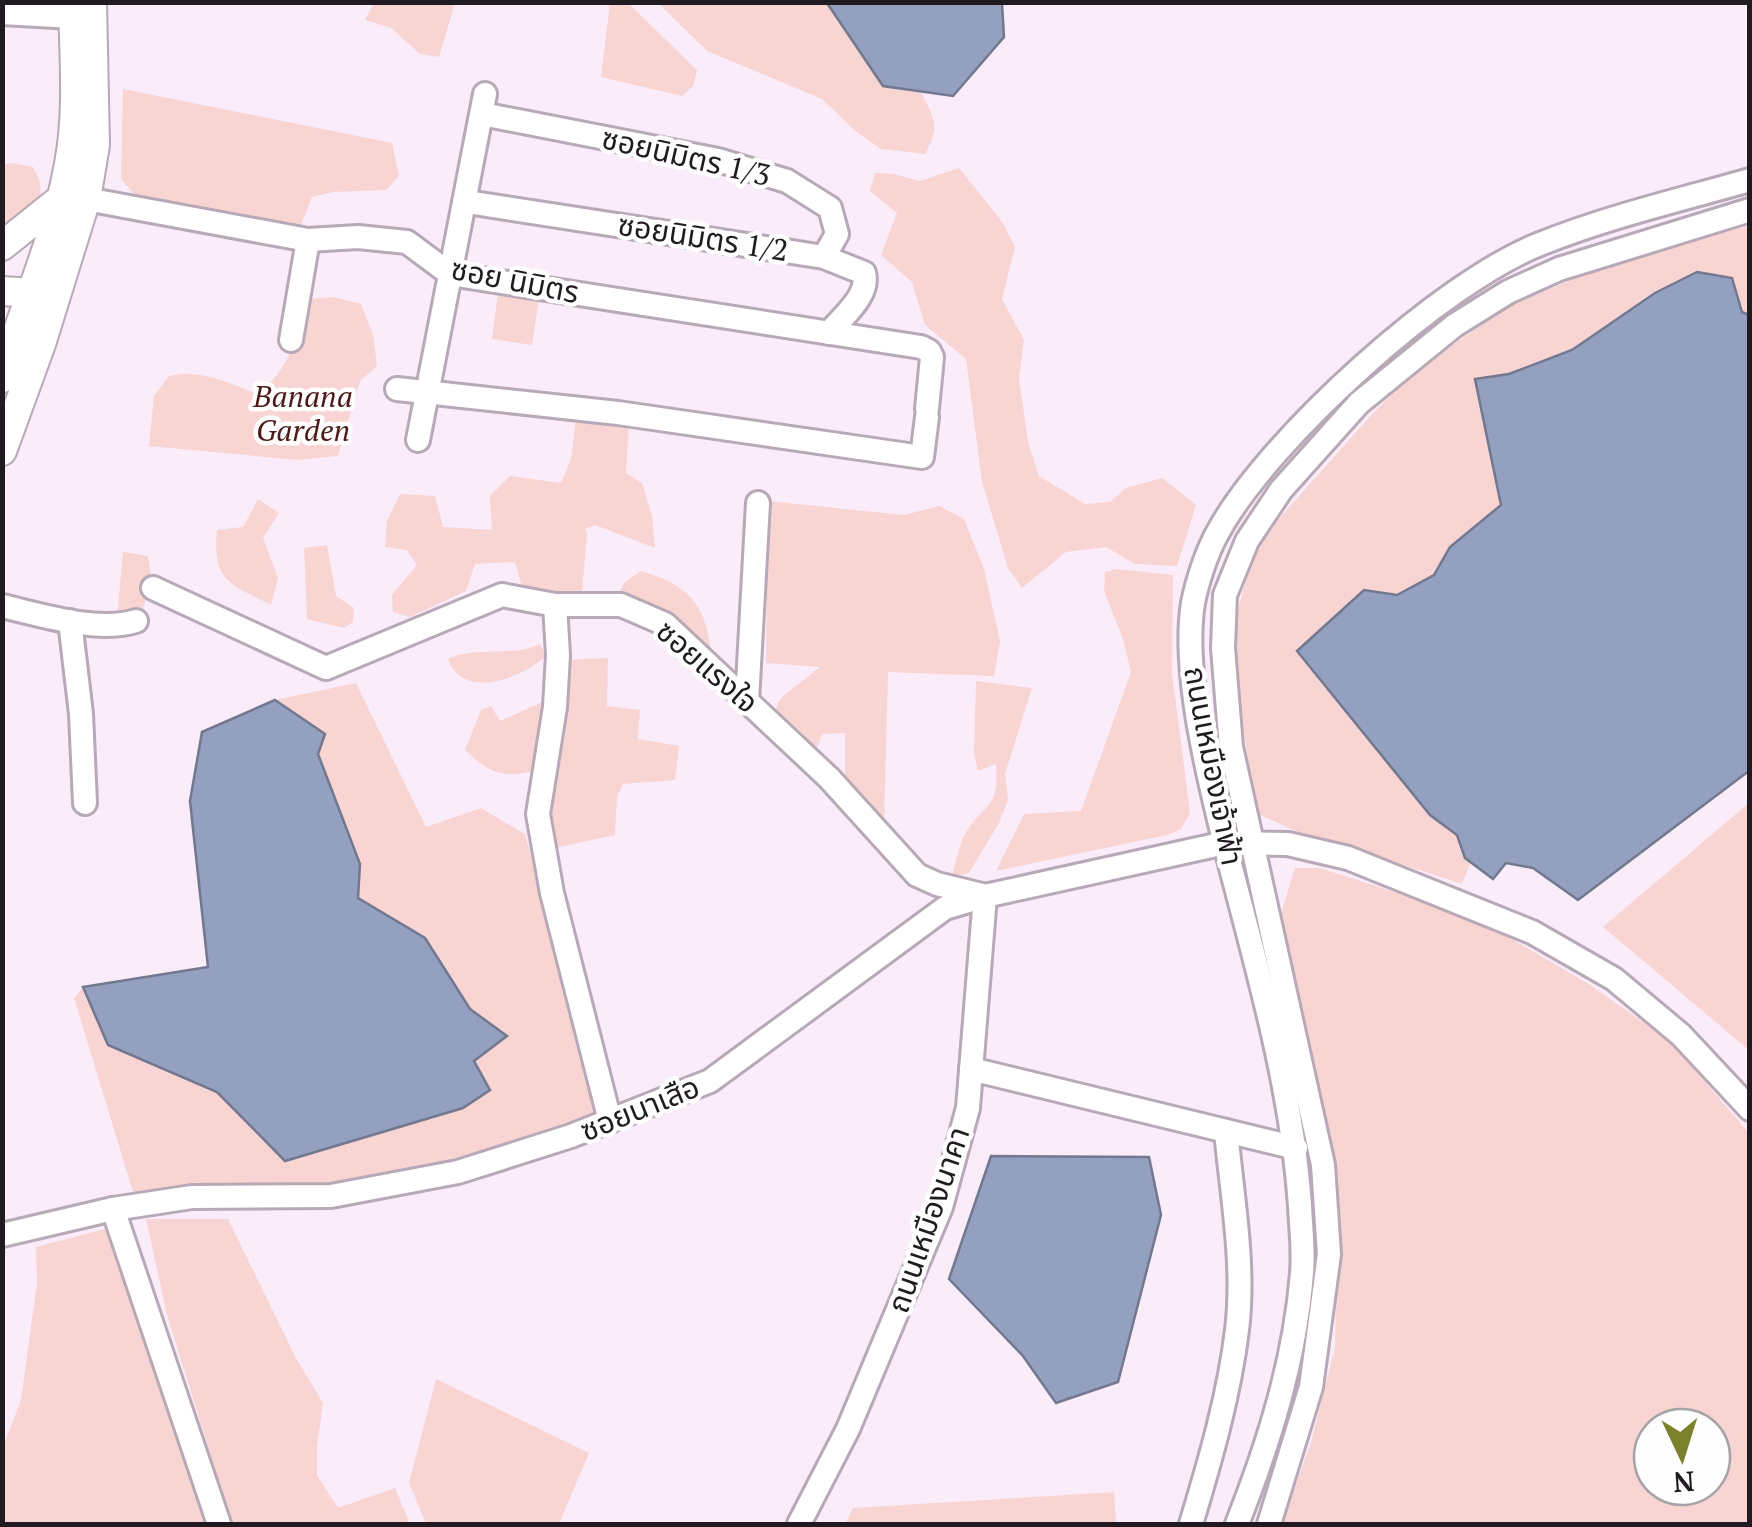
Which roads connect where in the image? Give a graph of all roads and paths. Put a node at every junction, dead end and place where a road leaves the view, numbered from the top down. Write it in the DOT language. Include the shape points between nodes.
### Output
graph roads {
  1 [pos="79,7"];
  2 [pos="2,13"];
  3 [pos="1750,180"];
  4 [pos="74,198"];
  5 [pos="466,202"];
  6 [pos="1750,210"];
  7 [pos="308,240"];
  8 [pos="2,246"];
  9 [pos="824,257"];
  10 [pos="2,263"];
  11 [pos="450,274"];
  12 [pos="48,280"];
  13 [pos="2,291"];
  14 [pos="829,333"];
  15 [pos="291,340"];
  16 [pos="2,378"];
  17 [pos="397,389"];
  18 [pos="425,392"];
  19 [pos="418,440"];
  20 [pos="2,451"];
  21 [pos="758,503"];
  22 [pos="153,588"];
  23 [pos="556,605"];
  24 [pos="2,606"];
  25 [pos="70,622"];
  26 [pos="136,622"];
  27 [pos="747,701"];
  28 [pos="1231,747"];
  29 [pos="1204,750"];
  30 [pos="85,803"];
  31 [pos="1251,842"];
  32 [pos="1225,843"];
  33 [pos="986,896"];
  34 [pos="971,1069"];
  35 [pos="1750,1109"];
  36 [pos="610,1121"];
  37 [pos="1226,1131"];
  38 [pos="1296,1148"];
  39 [pos="113,1209"];
  40 [pos="2,1235"];
  41 [pos="219,1524"];
  42 [pos="799,1524"];
  43 [pos="1191,1524"];
  44 [pos="1238,1524"];
  45 [pos="1270,1524"];
  1 -- 2 [label="street"];
  1 -- 4 [label="main road"];
  3 -- 29 [label="street, ถนนเหมืองเจ้าฟ้า" via="1539,244 1478,275 1326,402 1251,483 1216,534 1193,603 1192,658"];
  4 -- 7 [label="street, ซอย นิมิตร"];
  4 -- 8 [label="main road"];
  4 -- 12 [label="main road"];
  5 -- 9 [label="street, ซอยนิมิตร 1/2"];
  5 -- 9 [label="street, ซอยนิมิตร 1/3" via="483,104 786,181 830,208 836,234"];
  5 -- 11 [label="street"];
  6 -- 28 [label="street, ถนนเหมืองเจ้าฟ้า" via="1559,269 1508,292 1359,403 1281,490 1247,541 1225,595"];
  7 -- 11 [label="street, ซอย นิมิตร" via="407,242"];
  7 -- 15 [label="street"];
  9 -- 14 [label="street, ซอยนิมิตร 1/2" via="867,280"];
  10 -- 12 [label="main road"];
  11 -- 14 [label="street, ซอย นิมิตร"];
  11 -- 18 [label="street"];
  12 -- 13 [label="main road"];
  12 -- 16 [label="main road"];
  12 -- 20 [label="main road"];
  14 -- 18 [label="street, ซอย นิมิตร" via="929,351 933,369 922,457 618,412"];
  17 -- 18 [label="street"];
  18 -- 19 [label="street"];
  21 -- 27 [label="street"];
  22 -- 23 [label="street, ซอยแรงใจ" via="326,668 502,595"];
  23 -- 27 [label="street, ซอยแรงใจ" via="621,605 665,624"];
  23 -- 36 [label="street" via="554,706 538,814"];
  24 -- 25 [label="street"];
  25 -- 26 [label="street"];
  25 -- 30 [label="street"];
  27 -- 33 [label="street, ซอยแรงใจ" via="917,875"];
  28 -- 29 [label="street"];
  28 -- 31 [label="street, ถนนเหมืองเจ้าฟ้า"];
  29 -- 32 [label="street, ถนนเหมืองเจ้าฟ้า"];
  31 -- 32 [label="street, ซอยนาเสือ"];
  31 -- 35 [label="street, ซอยนาเสือ" via="1348,858 1532,932 1614,979 1681,1035"];
  31 -- 45 [label="street, ถนนเหมืองเจ้าฟ้า" via="1324,1165 1329,1254 1311,1387"];
  32 -- 33 [label="street, ซอยนาเสือ"];
  32 -- 38 [label="street, ถนนเหมืองเจ้าฟ้า"];
  33 -- 34 [label="street, ถนนเหมืองนาคา"];
  33 -- 36 [label="street, ซอยนาเสือ" via="945,908 710,1081"];
  34 -- 37 [label="street"];
  34 -- 42 [label="street, ถนนเหมืองนาคา" via="968,1108 941,1207 848,1429"];
  36 -- 39 [label="street, ซอยนาเสือ" via="458,1172 331,1196 192,1197"];
  37 -- 38 [label="street"];
  37 -- 43 [label="street" via="1237,1329"];
  38 -- 44 [label="street, ถนนเหมืองเจ้าฟ้า" via="1302,1269 1288,1372"];
  39 -- 40 [label="street, ซอยนาเสือ"];
  39 -- 41 [label="street"];
}
